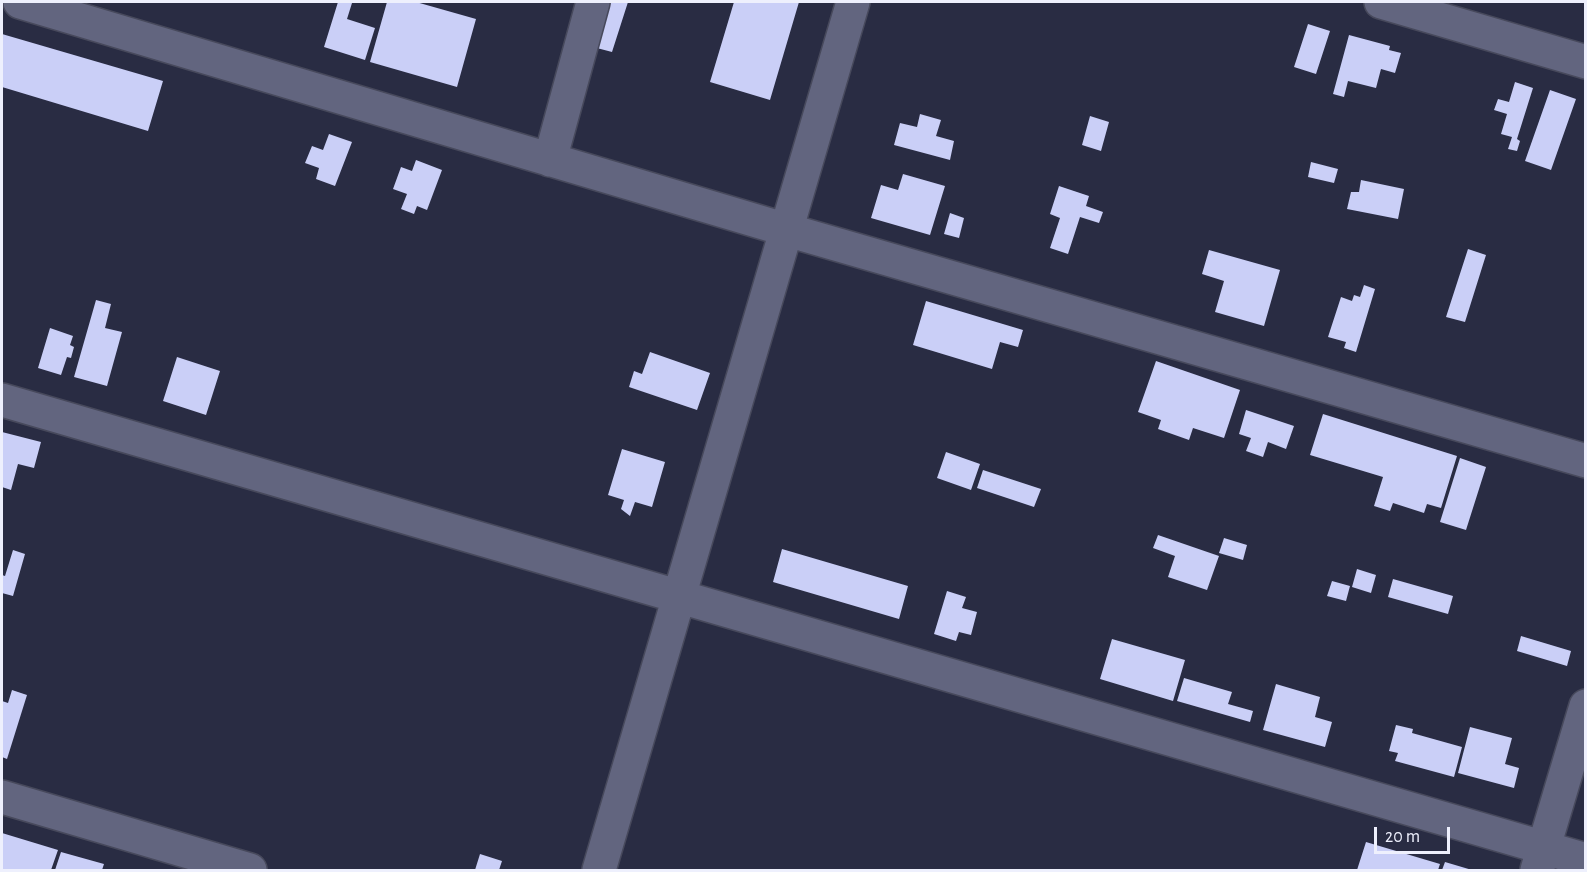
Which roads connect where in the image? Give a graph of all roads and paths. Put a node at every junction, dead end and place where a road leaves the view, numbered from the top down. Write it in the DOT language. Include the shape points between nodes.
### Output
graph roads {
  1 [pos="20,2"];
  2 [pos="593,2"];
  3 [pos="853,2"];
  4 [pos="1381,2"];
  5 [pos="1586,62"];
  6 [pos="550,159"];
  7 [pos="787,230"];
  8 [pos="2,400"];
  9 [pos="1586,460"];
  10 [pos="680,597"];
  11 [pos="1586,706"];
  12 [pos="2,797"];
  13 [pos="1540,859"];
  14 [pos="1586,860"];
  15 [pos="250,870"];
  16 [pos="599,870"];
  1 -- 6 [label="street"];
  2 -- 6 [label="street"];
  3 -- 7 [label="street"];
  4 -- 5 [label="street"];
  6 -- 7 [label="street"];
  7 -- 9 [label="street"];
  7 -- 10 [label="street"];
  8 -- 10 [label="street"];
  10 -- 13 [label="street"];
  10 -- 16 [label="street"];
  11 -- 13 [label="street"];
  12 -- 15 [label="street"];
  13 -- 14 [label="street"];
}
